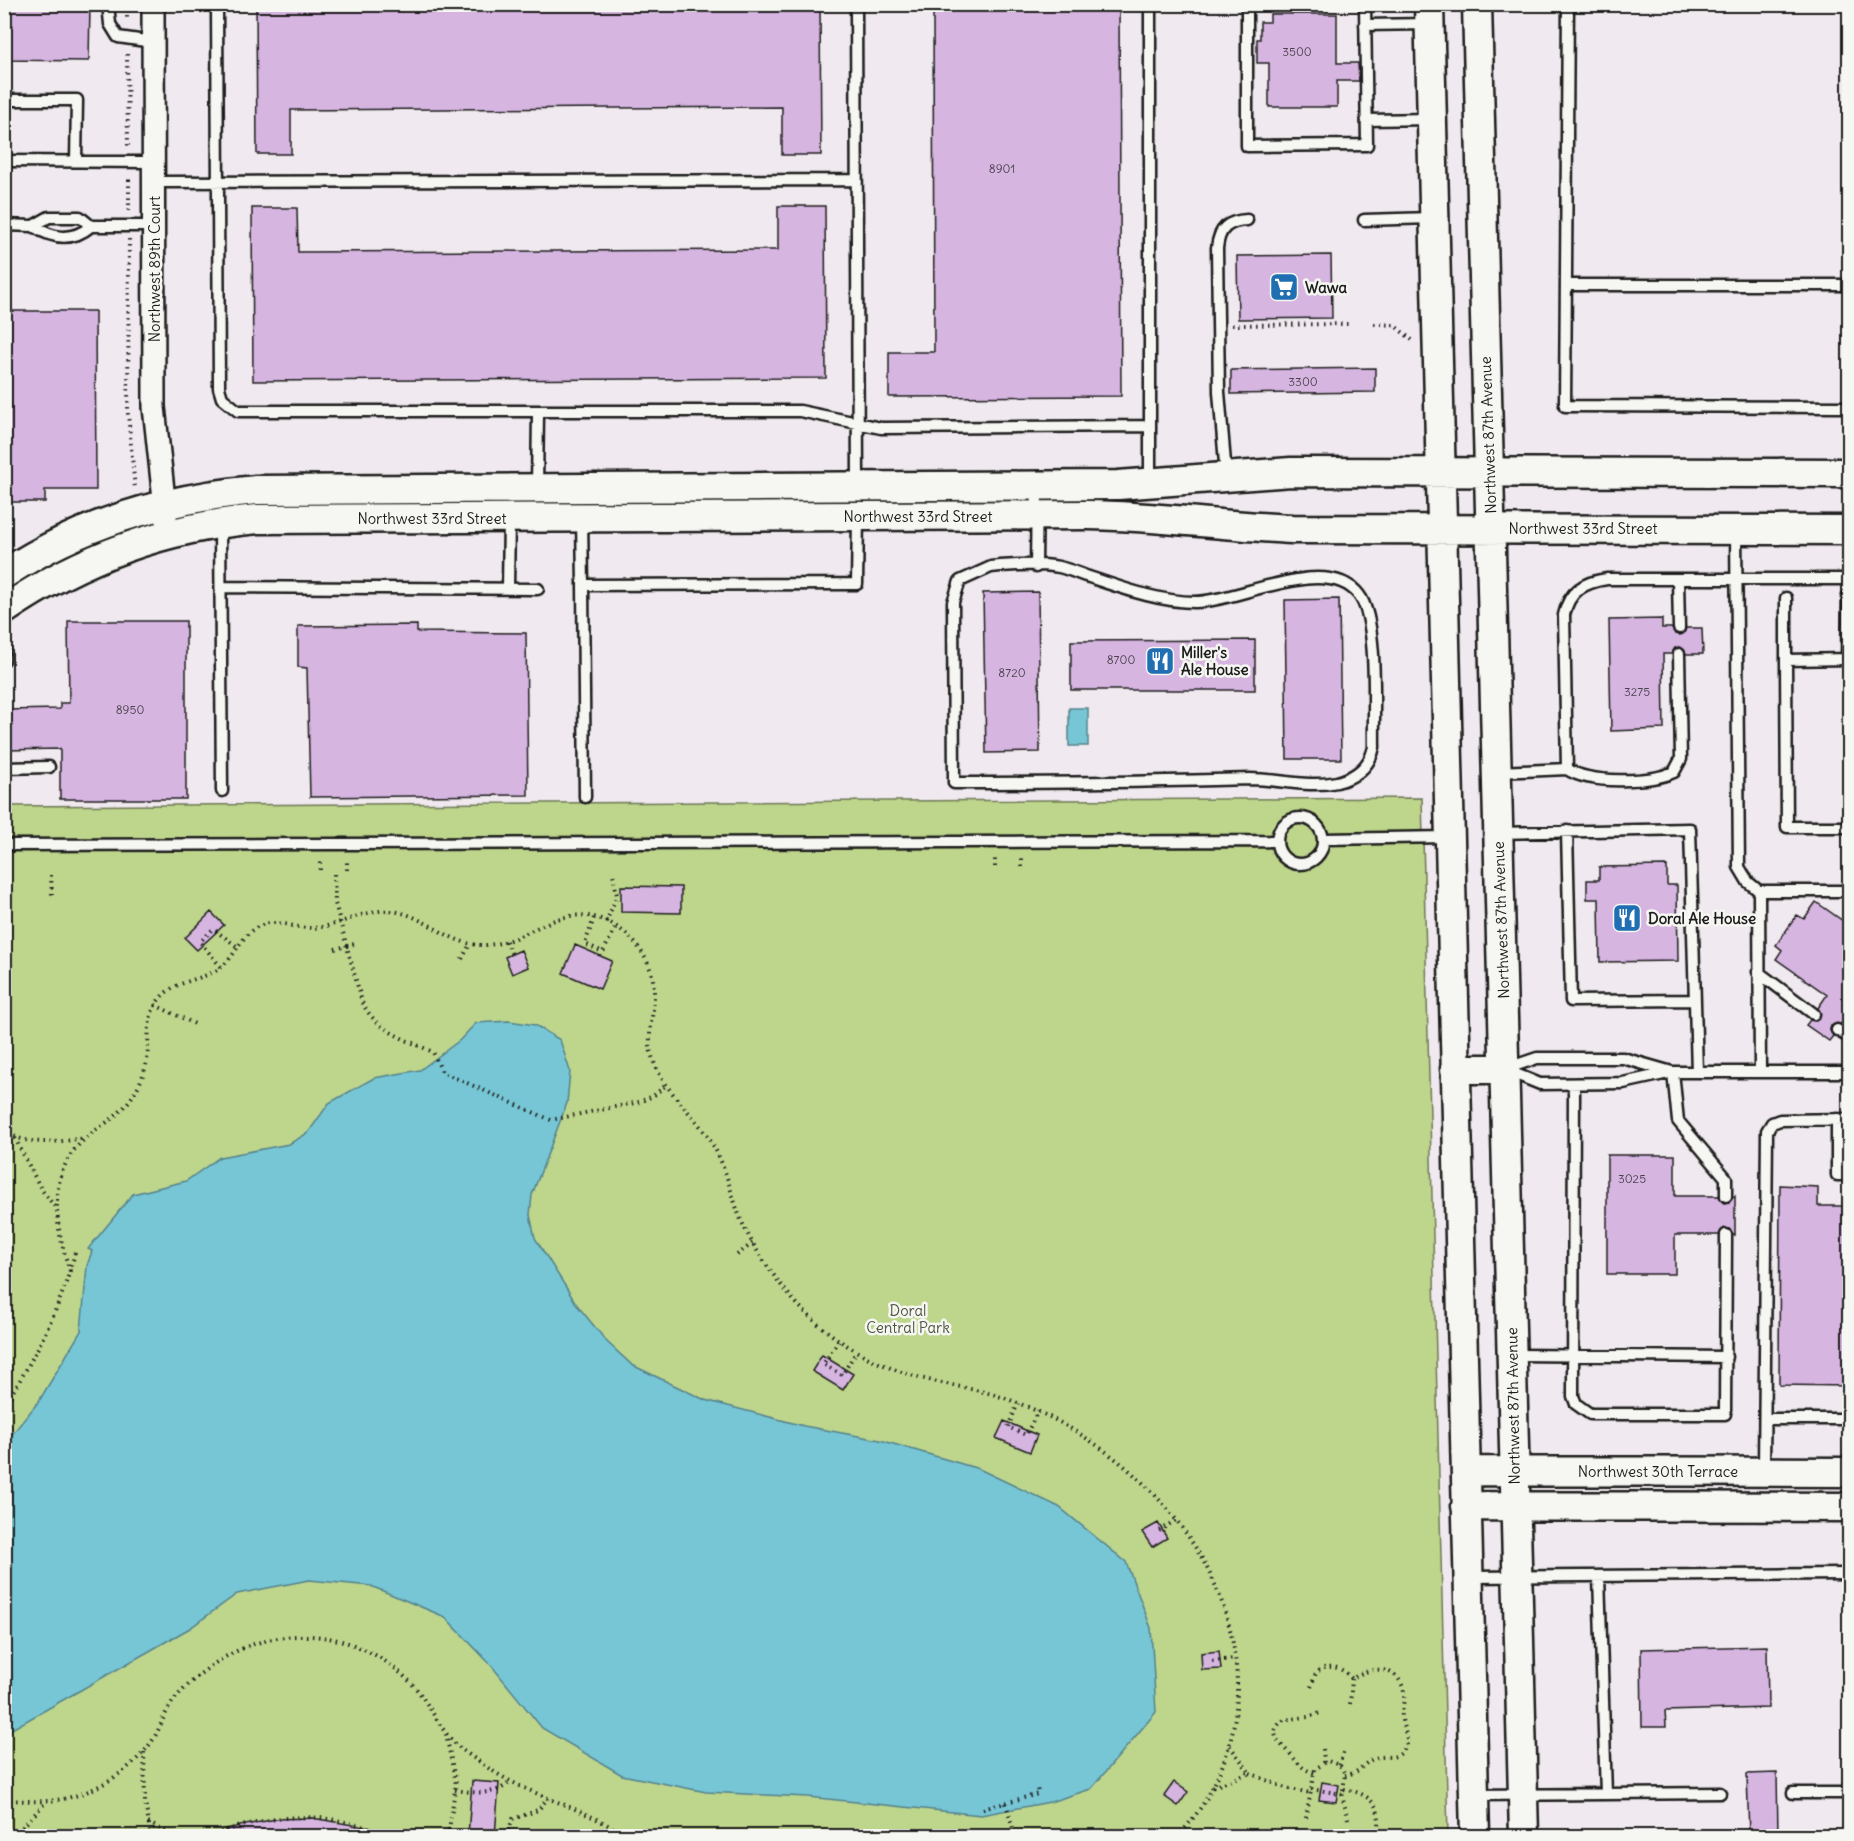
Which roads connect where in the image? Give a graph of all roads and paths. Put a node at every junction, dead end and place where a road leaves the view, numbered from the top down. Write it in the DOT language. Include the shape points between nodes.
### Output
graph roads {
  1 [pos="108,4"];
  2 [pos="127,4"];
  3 [pos="153,4"];
  4 [pos="217,4"];
  5 [pos="856,4"];
  6 [pos="1149,4"];
  7 [pos="1247,4"];
  8 [pos="1365,4"];
  9 [pos="1477,4"];
  10 [pos="1569,4"];
  11 [pos="1429,14"];
  12 [pos="127,23"];
  13 [pos="1365,25"];
  14 [pos="153,42"];
  15 [pos="128,52"];
  16 [pos="4,100"];
  17 [pos="1432,119"];
  18 [pos="1367,120"];
  19 [pos="128,149"];
  20 [pos="4,161"];
  21 [pos="76,161"];
  22 [pos="154,172"];
  23 [pos="129,175"];
  24 [pos="856,180"];
  25 [pos="219,182"];
  26 [pos="128,195"];
  27 [pos="1434,218"];
  28 [pos="1247,220"];
  29 [pos="1364,220"];
  30 [pos="4,225"];
  31 [pos="33,226"];
  32 [pos="91,226"];
  33 [pos="154,226"];
  34 [pos="129,267"];
  35 [pos="1566,285"];
  36 [pos="1850,285"];
  37 [pos="1352,324"];
  38 [pos="1374,324"];
  39 [pos="1238,325"];
  40 [pos="1412,340"];
  41 [pos="1850,407"];
  42 [pos="538,413"];
  43 [pos="858,423"];
  44 [pos="1150,426"];
  45 [pos="1440,471"];
  46 [pos="1489,471"];
  47 [pos="1850,473"];
  48 [pos="1226,475"];
  49 [pos="1151,483"];
  50 [pos="1037,486"];
  51 [pos="547,488"];
  52 [pos="631,488"];
  53 [pos="134,493"];
  54 [pos="858,501"];
  55 [pos="163,504"];
  56 [pos="1037,515"];
  57 [pos="509,517"];
  58 [pos="582,517"];
  59 [pos="220,523"];
  60 [pos="1441,528"];
  61 [pos="1491,528"];
  62 [pos="1736,529"];
  63 [pos="1850,530"];
  64 [pos="168,533"];
  65 [pos="1036,567"];
  66 [pos="4,574"];
  67 [pos="1736,578"];
  68 [pos="1678,579"];
  69 [pos="1850,579"];
  70 [pos="583,585"];
  71 [pos="221,587"];
  72 [pos="508,589"];
  73 [pos="538,589"];
  74 [pos="1848,596"];
  75 [pos="1786,598"];
  76 [pos="4,610"];
  77 [pos="1679,628"];
  78 [pos="4,634"];
  79 [pos="1679,654"];
  80 [pos="1848,659"];
  81 [pos="4,660"];
  82 [pos="1786,660"];
  83 [pos="49,767"];
  84 [pos="4,768"];
  85 [pos="1567,769"];
  86 [pos="1497,772"];
  87 [pos="222,790"];
  88 [pos="585,797"];
  89 [pos="1850,827"];
  90 [pos="1567,831"];
  91 [pos="1499,833"];
  92 [pos="1450,837"];
  93 [pos="1323,840"];
  94 [pos="1277,842"];
  95 [pos="4,845"];
  96 [pos="996,852"];
  97 [pos="1022,852"];
  98 [pos="321,854"];
  99 [pos="347,854"];
  100 [pos="995,867"];
  101 [pos="1022,867"];
  102 [pos="320,870"];
  103 [pos="347,870"];
  104 [pos="334,874"];
  105 [pos="613,874"];
  106 [pos="51,876"];
  107 [pos="1759,891"];
  108 [pos="1850,891"];
  109 [pos="52,896"];
  110 [pos="594,918"];
  111 [pos="606,922"];
  112 [pos="340,923"];
  113 [pos="615,927"];
  114 [pos="506,941"];
  115 [pos="358,943"];
  116 [pos="470,944"];
  117 [pos="346,946"];
  118 [pos="238,947"];
  119 [pos="335,950"];
  120 [pos="513,957"];
  121 [pos="462,959"];
  122 [pos="221,968"];
  123 [pos="1758,972"];
  124 [pos="1694,1000"];
  125 [pos="155,1005"];
  126 [pos="1814,1014"];
  127 [pos="196,1025"];
  128 [pos="1837,1030"];
  129 [pos="1850,1038"];
  130 [pos="1455,1069"];
  131 [pos="1505,1069"];
  132 [pos="1673,1072"];
  133 [pos="1697,1072"];
  134 [pos="1760,1072"];
  135 [pos="1850,1072"];
  136 [pos="1574,1084"];
  137 [pos="666,1085"];
  138 [pos="1837,1119"];
  139 [pos="1850,1119"];
  140 [pos="4,1130"];
  141 [pos="15,1138"];
  142 [pos="85,1138"];
  143 [pos="1850,1175"];
  144 [pos="1726,1196"];
  145 [pos="56,1207"];
  146 [pos="1726,1235"];
  147 [pos="753,1243"];
  148 [pos="76,1249"];
  149 [pos="737,1255"];
  150 [pos="70,1271"];
  151 [pos="839,1341"];
  152 [pos="856,1352"];
  153 [pos="1512,1355"];
  154 [pos="1574,1356"];
  155 [pos="1726,1357"];
  156 [pos="1018,1403"];
  157 [pos="4,1406"];
  158 [pos="1038,1411"];
  159 [pos="1765,1419"];
  160 [pos="1850,1419"];
  161 [pos="1466,1471"];
  162 [pos="1515,1471"];
  163 [pos="1764,1471"];
  164 [pos="1850,1472"];
  165 [pos="1466,1506"];
  166 [pos="1516,1506"];
  167 [pos="1765,1507"];
  168 [pos="1850,1507"];
  169 [pos="1176,1520"];
  170 [pos="1159,1531"];
  171 [pos="1850,1574"];
  172 [pos="1517,1576"];
  173 [pos="1599,1576"];
  174 [pos="1468,1577"];
  175 [pos="1235,1659"];
  176 [pos="1212,1661"];
  177 [pos="1352,1679"];
  178 [pos="1311,1687"];
  179 [pos="1350,1704"];
  180 [pos="1323,1712"];
  181 [pos="445,1732"];
  182 [pos="1229,1745"];
  183 [pos="1323,1749"];
  184 [pos="1344,1750"];
  185 [pos="144,1752"];
  186 [pos="1324,1762"];
  187 [pos="1340,1765"];
  188 [pos="1250,1773"];
  189 [pos="1314,1773"];
  190 [pos="1346,1774"];
  191 [pos="510,1782"];
  192 [pos="1037,1786"];
  193 [pos="1212,1787"];
  194 [pos="455,1790"];
  195 [pos="1311,1791"];
  196 [pos="1343,1792"];
  197 [pos="1720,1792"];
  198 [pos="1793,1792"];
  199 [pos="1850,1793"];
  200 [pos="1523,1794"];
  201 [pos="1606,1794"];
  202 [pos="1473,1795"];
  203 [pos="548,1798"];
  204 [pos="4,1800"];
  205 [pos="47,1801"];
  206 [pos="1006,1803"];
  207 [pos="983,1809"];
  208 [pos="1306,1818"];
  209 [pos="147,1822"];
  210 [pos="1348,1822"];
  211 [pos="1379,1825"];
  212 [pos="449,1834"];
  213 [pos="14,1836"];
  214 [pos="151,1836"];
  215 [pos="176,1836"];
  216 [pos="209,1836"];
  217 [pos="389,1836"];
  218 [pos="429,1836"];
  219 [pos="506,1836"];
  220 [pos="625,1836"];
  221 [pos="1015,1836"];
  222 [pos="1178,1836"];
  223 [pos="1474,1836"];
  224 [pos="1524,1836"];
  1 -- 14 [label="lane" via="110,24 118,37"];
  2 -- 12 [label="path"];
  3 -- 14 [label="street, Northwest 89th Court"];
  4 -- 25 [label="lane"];
  5 -- 24 [label="lane"];
  6 -- 44 [label="lane"];
  7 -- 18 [label="lane" via="1247,146 1367,145"];
  8 -- 13 [label="lane"];
  9 -- 46 [label="street, Northwest 87th Avenue"];
  10 -- 35 [label="lane"];
  11 -- 13 [label="lane"];
  11 -- 17 [label="street"];
  13 -- 18 [label="lane"];
  14 -- 22 [label="street, Northwest 89th Court"];
  15 -- 19 [label="path"];
  16 -- 21 [label="lane" via="77,100"];
  17 -- 18 [label="lane"];
  17 -- 27 [label="street"];
  20 -- 21 [label="lane"];
  21 -- 22 [label="lane"];
  22 -- 25 [label="lane"];
  22 -- 33 [label="street, Northwest 89th Court"];
  23 -- 26 [label="path"];
  24 -- 25 [label="lane"];
  24 -- 43 [label="lane"];
  25 -- 42 [label="lane" via="219,388 222,398 232,407 253,413"];
  27 -- 29 [label="lane"];
  27 -- 45 [label="street"];
  28 -- 48 [label="lane" via="1224,226 1218,239 1219,392"];
  30 -- 31 [label="lane"];
  31 -- 32 [label="lane" via="49,217 80,217"];
  31 -- 32 [label="lane" via="49,236 79,236"];
  32 -- 33 [label="lane"];
  33 -- 55 [label="street, Northwest 89th Court" via="154,407"];
  34 -- 53 [label="path" via="128,414"];
  35 -- 36 [label="lane"];
  35 -- 41 [label="lane" via="1565,406"];
  37 -- 39 [label="path"];
  38 -- 40 [label="path" via="1394,325"];
  42 -- 43 [label="lane" via="800,411"];
  42 -- 51 [label="lane"];
  43 -- 44 [label="lane" via="881,428"];
  43 -- 54 [label="lane"];
  44 -- 49 [label="lane"];
  45 -- 46 [label="street, Northwest 33rd Street"];
  45 -- 48 [label="street, Northwest 33rd Street"];
  45 -- 60 [label="street"];
  46 -- 47 [label="street, Northwest 33rd Street"];
  46 -- 61 [label="street, Northwest 87th Avenue"];
  48 -- 49 [label="street, Northwest 33rd Street"];
  49 -- 50 [label="street, Northwest 33rd Street"];
  50 -- 54 [label="street, Northwest 33rd Street"];
  50 -- 56 [label="lane"];
  51 -- 52 [label="street, Northwest 33rd Street"];
  51 -- 55 [label="street, Northwest 33rd Street" via="256,490"];
  51 -- 58 [label="street" via="572,500"];
  52 -- 54 [label="street, Northwest 33rd Street"];
  52 -- 58 [label="street" via="590,504"];
  54 -- 56 [label="street, Northwest 33rd Street"];
  54 -- 58 [label="street, Northwest 33rd Street"];
  54 -- 70 [label="lane" via="857,584"];
  55 -- 64 [label="street, Northwest 89th Court"];
  55 -- 66 [label="street, Northwest 33rd Street" via="79,534"];
  56 -- 60 [label="street, Northwest 33rd Street" via="1137,516 1293,529"];
  56 -- 65 [label="lane"];
  57 -- 58 [label="street, Northwest 33rd Street"];
  57 -- 59 [label="street, Northwest 33rd Street" via="295,518"];
  57 -- 72 [label="lane"];
  58 -- 70 [label="lane"];
  59 -- 64 [label="street, Northwest 33rd Street"];
  59 -- 71 [label="lane"];
  60 -- 61 [label="street, Northwest 33rd Street"];
  60 -- 92 [label="street"];
  61 -- 62 [label="street, Northwest 33rd Street"];
  61 -- 86 [label="street, Northwest 87th Avenue"];
  62 -- 63 [label="street, Northwest 33rd Street"];
  62 -- 67 [label="lane"];
  64 -- 76 [label="street, Northwest 33rd Street" via="85,563"];
  65 -- 65 [label="lane" via="991,567 964,577 957,586 952,610 954,783 1254,779 1325,783 1345,779 1363,770 1369,762 1374,747 1371,626 1365,604 1348,584 1328,579 1293,579 1232,598 1195,602 1163,598 1059,567"];
  67 -- 68 [label="lane"];
  67 -- 69 [label="lane"];
  67 -- 107 [label="lane" via="1739,867"];
  68 -- 77 [label="lane"];
  68 -- 85 [label="lane" via="1600,580 1579,588 1568,599 1564,623"];
  70 -- 88 [label="lane"];
  71 -- 72 [label="lane"];
  71 -- 87 [label="lane"];
  72 -- 73 [label="lane"];
  74 -- 80 [label="lane"];
  75 -- 82 [label="lane"];
  78 -- 81 [label="lane"];
  79 -- 85 [label="lane" via="1681,759 1674,772 1654,778 1593,780"];
  80 -- 82 [label="lane"];
  82 -- 89 [label="lane" via="1787,828"];
  83 -- 84 [label="lane"];
  85 -- 86 [label="lane"];
  86 -- 91 [label="street, Northwest 87th Avenue"];
  90 -- 91 [label="lane"];
  90 -- 124 [label="lane" via="1571,1001"];
  90 -- 124 [label="lane" via="1690,829"];
  91 -- 131 [label="street, Northwest 87th Avenue"];
  92 -- 93 [label="lane"];
  92 -- 130 [label="street"];
  93 -- 94 [label="lane" via="1316,857 1303,863 1288,860"];
  93 -- 94 [label="lane" via="1315,823 1301,818 1281,828"];
  94 -- 95 [label="lane"];
  96 -- 100 [label="path"];
  97 -- 101 [label="path"];
  98 -- 102 [label="path"];
  99 -- 103 [label="path"];
  104 -- 112 [label="path"];
  105 -- 111 [label="path" via="617,896"];
  106 -- 109 [label="path"];
  107 -- 108 [label="lane"];
  107 -- 123 [label="lane"];
  110 -- 111 [label="path"];
  110 -- 113 [label="path" via="585,944 603,952"];
  110 -- 114 [label="path" via="555,918"];
  111 -- 113 [label="path"];
  112 -- 116 [label="path" via="364,914 393,911"];
  112 -- 117 [label="path"];
  112 -- 118 [label="path" via="316,928 264,924 250,932"];
  113 -- 137 [label="path" via="641,950 652,975 649,1043 655,1067"];
  114 -- 116 [label="path"];
  114 -- 120 [label="path"];
  115 -- 117 [label="path"];
  116 -- 121 [label="path"];
  117 -- 119 [label="path"];
  117 -- 137 [label="path" via="364,1007 371,1018 390,1033 433,1052 442,1072 551,1120 645,1100"];
  118 -- 122 [label="path"];
  118 -- 122 [label="path" via="213,929 200,942"];
  122 -- 125 [label="path" via="177,984"];
  123 -- 126 [label="lane"];
  123 -- 134 [label="lane"];
  124 -- 133 [label="lane"];
  125 -- 127 [label="path"];
  125 -- 142 [label="path" via="149,1022 144,1071 134,1095 118,1115"];
  128 -- 129 [label="lane"];
  130 -- 131 [label="street"];
  130 -- 161 [label="street"];
  131 -- 132 [label="lane" via="1537,1058 1623,1058"];
  131 -- 136 [label="lane" via="1540,1084"];
  131 -- 153 [label="street, Northwest 87th Avenue"];
  132 -- 133 [label="lane"];
  132 -- 136 [label="lane" via="1623,1083"];
  132 -- 144 [label="lane" via="1678,1121 1726,1178"];
  133 -- 134 [label="lane"];
  134 -- 135 [label="lane"];
  136 -- 154 [label="lane"];
  137 -- 147 [label="path" via="712,1143"];
  138 -- 139 [label="lane"];
  138 -- 143 [label="lane" via="1837,1175"];
  138 -- 159 [label="lane" via="1780,1120 1768,1127"];
  140 -- 141 [label="path"];
  141 -- 142 [label="path" via="45,1142"];
  141 -- 145 [label="path" via="41,1189"];
  142 -- 145 [label="path" via="68,1158"];
  145 -- 150 [label="path"];
  146 -- 155 [label="lane"];
  147 -- 149 [label="path"];
  147 -- 151 [label="path" via="790,1297"];
  148 -- 150 [label="path"];
  150 -- 157 [label="path" via="43,1340"];
  151 -- 152 [label="path"];
  151 -- 152 [label="path" via="823,1364 842,1375"];
  152 -- 156 [label="path" via="911,1375"];
  153 -- 154 [label="lane"];
  153 -- 162 [label="street, Northwest 87th Avenue"];
  154 -- 155 [label="lane"];
  154 -- 155 [label="lane" via="1574,1400 1590,1414 1725,1414"];
  156 -- 158 [label="path"];
  156 -- 158 [label="path" via="1008,1427 1026,1435"];
  158 -- 169 [label="path" via="1109,1453 1155,1494"];
  159 -- 160 [label="lane"];
  159 -- 163 [label="lane"];
  161 -- 162 [label="street, Northwest 30th Terrace"];
  161 -- 165 [label="street"];
  162 -- 163 [label="street, Northwest 30th Terrace"];
  162 -- 166 [label="street, Northwest 87th Avenue"];
  163 -- 164 [label="street, Northwest 30th Terrace"];
  163 -- 167 [label="street"];
  165 -- 166 [label="street"];
  165 -- 174 [label="street"];
  166 -- 167 [label="street"];
  166 -- 172 [label="street, Northwest 87th Avenue"];
  167 -- 168 [label="street"];
  169 -- 170 [label="path"];
  169 -- 175 [label="path" via="1219,1596 1231,1630"];
  171 -- 173 [label="lane"];
  172 -- 173 [label="lane"];
  172 -- 174 [label="lane"];
  172 -- 200 [label="street, Northwest 87th Avenue"];
  173 -- 201 [label="lane"];
  174 -- 202 [label="street"];
  175 -- 176 [label="path"];
  175 -- 182 [label="path" via="1237,1694"];
  177 -- 178 [label="path" via="1340,1668 1326,1667 1314,1675"];
  177 -- 179 [label="path"];
  177 -- 190 [label="path" via="1378,1669 1398,1679 1404,1694 1402,1717 1407,1738 1404,1749 1396,1756 1376,1758 1357,1773"];
  180 -- 189 [label="path" via="1284,1720 1275,1735 1278,1744 1298,1765"];
  181 -- 185 [label="path" via="413,1684 381,1659 335,1640 294,1636 245,1647 205,1669 171,1703"];
  181 -- 191 [label="path" via="461,1749"];
  181 -- 194 [label="path"];
  182 -- 188 [label="path"];
  182 -- 193 [label="path"];
  183 -- 186 [label="path"];
  184 -- 187 [label="path"];
  185 -- 205 [label="path" via="95,1788"];
  185 -- 209 [label="path"];
  186 -- 187 [label="path"];
  186 -- 189 [label="path"];
  187 -- 190 [label="path"];
  188 -- 193 [label="path"];
  188 -- 195 [label="path" via="1286,1788"];
  189 -- 195 [label="path"];
  190 -- 196 [label="path"];
  191 -- 194 [label="path" via="499,1791"];
  191 -- 203 [label="path"];
  192 -- 206 [label="path" via="1038,1794"];
  193 -- 222 [label="path"];
  194 -- 212 [label="path"];
  195 -- 196 [label="path"];
  195 -- 208 [label="path"];
  196 -- 210 [label="path"];
  196 -- 211 [label="path" via="1360,1792 1371,1799 1377,1808"];
  197 -- 201 [label="lane"];
  198 -- 199 [label="lane"];
  200 -- 201 [label="lane"];
  200 -- 202 [label="lane"];
  200 -- 224 [label="street, Northwest 87th Avenue"];
  202 -- 223 [label="street"];
  203 -- 219 [label="path" via="538,1810 513,1819"];
  203 -- 220 [label="path" via="594,1816"];
  204 -- 205 [label="path"];
  205 -- 213 [label="path"];
  206 -- 207 [label="path"];
  206 -- 221 [label="path"];
  209 -- 214 [label="path"];
  209 -- 215 [label="path"];
  212 -- 218 [label="path"];
  216 -- 217 [label="path" via="267,1819 305,1816 349,1821"];
}
